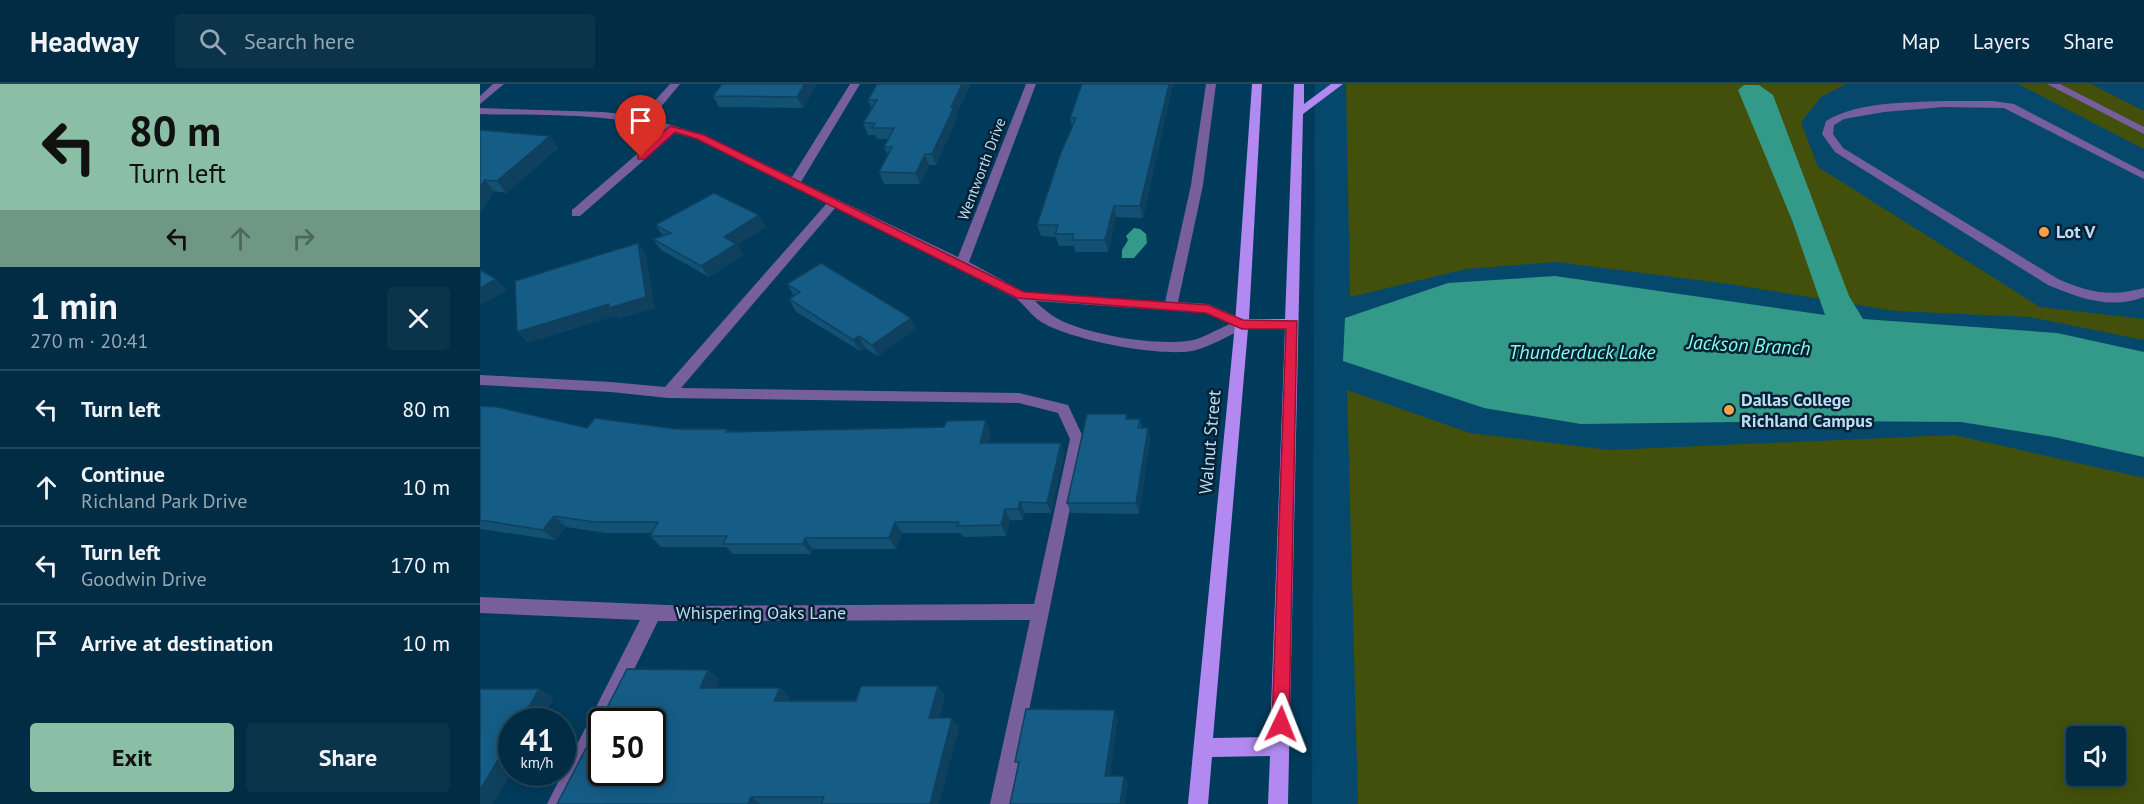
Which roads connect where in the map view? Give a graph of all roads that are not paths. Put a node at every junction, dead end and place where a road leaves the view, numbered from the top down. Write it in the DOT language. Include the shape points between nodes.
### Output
graph roads {
  1 [pos="499,84"];
  2 [pos="675,84"];
  3 [pos="855,84"];
  4 [pos="1031,84"];
  5 [pos="1211,84"];
  6 [pos="1257,84"];
  7 [pos="1299,84"];
  8 [pos="1338,84"];
  9 [pos="2052,84"];
  10 [pos="480,101"];
  11 [pos="480,111"];
  12 [pos="1299,112"];
  13 [pos="644,120"];
  14 [pos="674,128"];
  15 [pos="2144,131"];
  16 [pos="2144,176"];
  17 [pos="794,184"];
  18 [pos="833,203"];
  19 [pos="576,213"];
  20 [pos="962,264"];
  21 [pos="2144,292"];
  22 [pos="1022,296"];
  23 [pos="1172,306"];
  24 [pos="1242,324"];
  25 [pos="1292,324"];
  26 [pos="480,380"];
  27 [pos="668,393"];
  28 [pos="480,605"];
  29 [pos="1042,612"];
  30 [pos="653,613"];
  31 [pos="1280,747"];
  32 [pos="1202,748"];
  33 [pos="557,804"];
  34 [pos="1000,804"];
  35 [pos="1198,804"];
  36 [pos="1278,804"];
  1 -- 10 [label="street"];
  2 -- 13 [label="street"];
  3 -- 17 [label="street"];
  4 -- 20 [label="street, Wentworth Drive"];
  5 -- 23 [label="street" via="1196,195"];
  6 -- 24 [label="main road, Walnut Street"];
  7 -- 12 [label="main road"];
  8 -- 12 [label="main road"];
  9 -- 15 [label="street"];
  11 -- 13 [label="street" via="558,111"];
  12 -- 25 [label="main road"];
  13 -- 14 [label="street"];
  14 -- 17 [label="street"];
  14 -- 19 [label="street"];
  16 -- 21 [label="street" via="2007,105 1911,106 1846,113 1828,124 1830,141 1839,150 2053,282 2105,298 2130,299"];
  17 -- 18 [label="street"];
  18 -- 20 [label="street"];
  18 -- 27 [label="street"];
  20 -- 22 [label="street"];
  22 -- 23 [label="street"];
  22 -- 24 [label="street" via="1042,316 1065,327 1160,346 1191,346"];
  23 -- 24 [label="street" via="1208,309"];
  24 -- 25 [label="main road"];
  24 -- 32 [label="main road, Walnut Street"];
  25 -- 31 [label="main road"];
  26 -- 27 [label="street"];
  27 -- 29 [label="street" via="1019,398 1063,409 1077,439"];
  28 -- 30 [label="street, Whispering Oaks Lane"];
  29 -- 30 [label="street, Whispering Oaks Lane"];
  29 -- 34 [label="street"];
  30 -- 33 [label="street"];
  31 -- 32 [label="main road"];
  31 -- 36 [label="main road"];
  32 -- 35 [label="main road, Walnut Street"];
}
